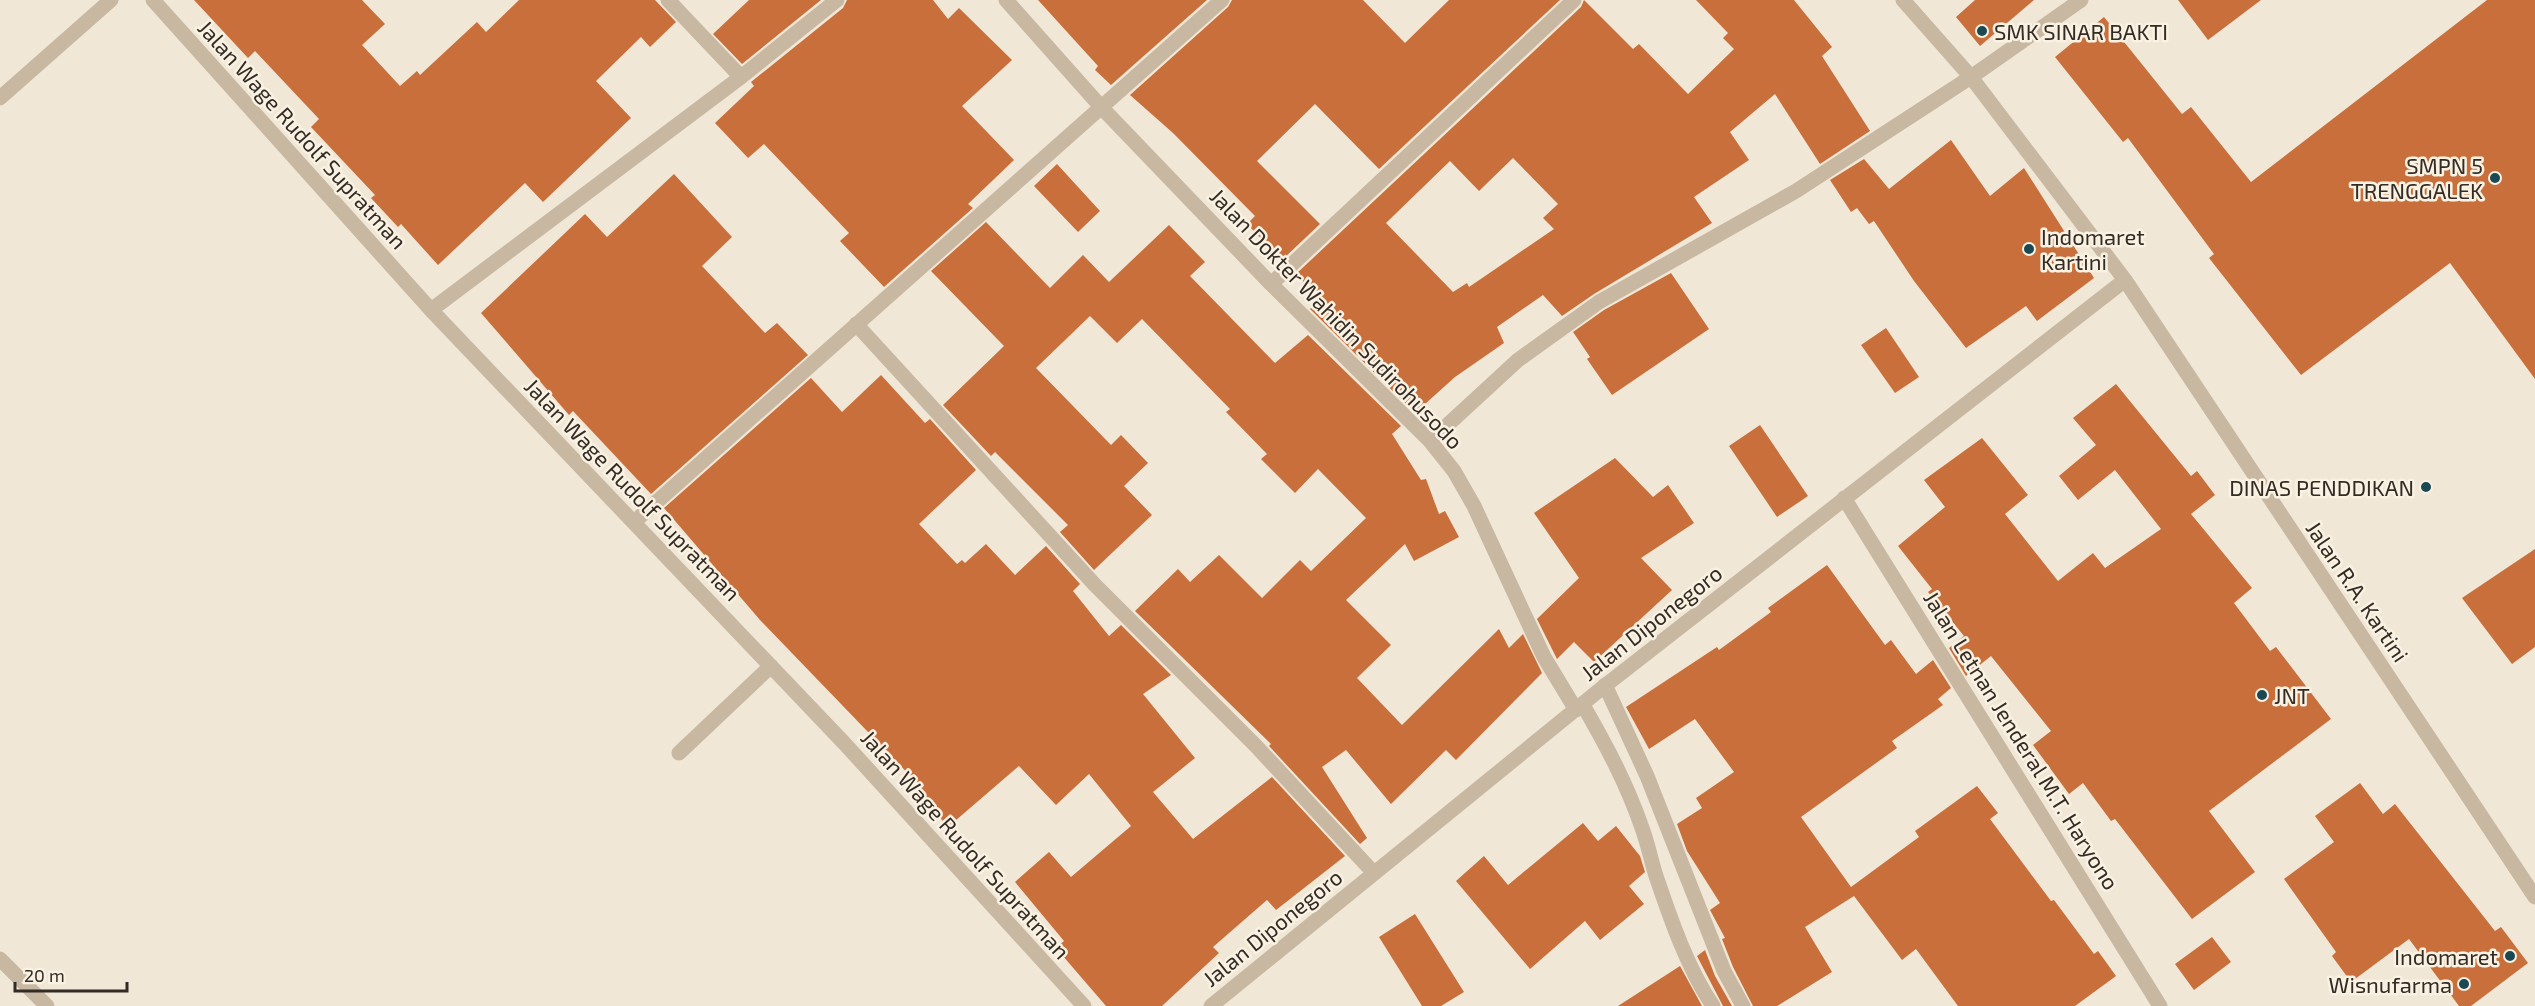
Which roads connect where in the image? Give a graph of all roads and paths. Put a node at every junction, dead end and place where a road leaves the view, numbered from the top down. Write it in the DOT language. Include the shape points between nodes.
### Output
graph roads {
  1 [pos="111,0"];
  2 [pos="153,0"];
  3 [pos="668,0"];
  4 [pos="837,0"];
  5 [pos="1006,0"];
  6 [pos="1222,0"];
  7 [pos="1574,0"];
  8 [pos="1904,0"];
  9 [pos="2081,0"];
  10 [pos="741,77"];
  11 [pos="1971,77"];
  12 [pos="0,98"];
  13 [pos="1102,108"];
  14 [pos="2124,280"];
  15 [pos="1271,284"];
  16 [pos="430,310"];
  17 [pos="856,324"];
  18 [pos="1430,441"];
  19 [pos="1844,498"];
  20 [pos="634,522"];
  21 [pos="771,666"];
  22 [pos="1604,687"];
  23 [pos="1582,706"];
  24 [pos="679,753"];
  25 [pos="1373,872"];
  26 [pos="2535,897"];
  27 [pos="3,968"];
  28 [pos="47,1006"];
  29 [pos="1084,1006"];
  30 [pos="1211,1006"];
  31 [pos="1713,1006"];
  32 [pos="1743,1006"];
  33 [pos="2160,1006"];
  1 -- 12 [label="street"];
  2 -- 16 [label="street, Jalan Wage Rudolf Supratman"];
  3 -- 10 [label="street"];
  4 -- 10 [label="street"];
  5 -- 13 [label="street, Jalan Dokter Wahidin Sudirohusodo"];
  6 -- 13 [label="street"];
  7 -- 15 [label="street"];
  8 -- 11 [label="street, Jalan R.A. Kartini"];
  9 -- 11 [label="street"];
  10 -- 16 [label="street"];
  11 -- 14 [label="street, Jalan R.A. Kartini"];
  11 -- 18 [label="street" via="1797,191 1599,302 1518,360"];
  13 -- 15 [label="street, Jalan Dokter Wahidin Sudirohusodo"];
  13 -- 17 [label="street"];
  14 -- 19 [label="street, Jalan Diponegoro"];
  14 -- 26 [label="street, Jalan R.A. Kartini"];
  15 -- 18 [label="street, Jalan Dokter Wahidin Sudirohusodo"];
  16 -- 20 [label="street, Jalan Wage Rudolf Supratman"];
  17 -- 20 [label="street"];
  17 -- 25 [label="street" via="1095,585 1256,746"];
  18 -- 23 [label="street, Jalan Dokter Wahidin Sudirohusodo" via="1454,471 1474,506 1544,657"];
  19 -- 22 [label="street, Jalan Diponegoro"];
  19 -- 33 [label="street, Jalan Letnan Jenderal M.T. Haryono"];
  20 -- 21 [label="street, Jalan Wage Rudolf Supratman"];
  21 -- 24 [label="street"];
  21 -- 29 [label="street, Jalan Wage Rudolf Supratman"];
  22 -- 23 [label="street, Jalan Diponegoro"];
  22 -- 32 [label="street" via="1647,776 1724,971"];
  23 -- 25 [label="street, Jalan Diponegoro"];
  23 -- 31 [label="street, Jalan Dokter Wahidin Sudirohusodo" via="1620,772 1676,929"];
  25 -- 30 [label="street, Jalan Diponegoro"];
  27 -- 28 [label="street"];
}
